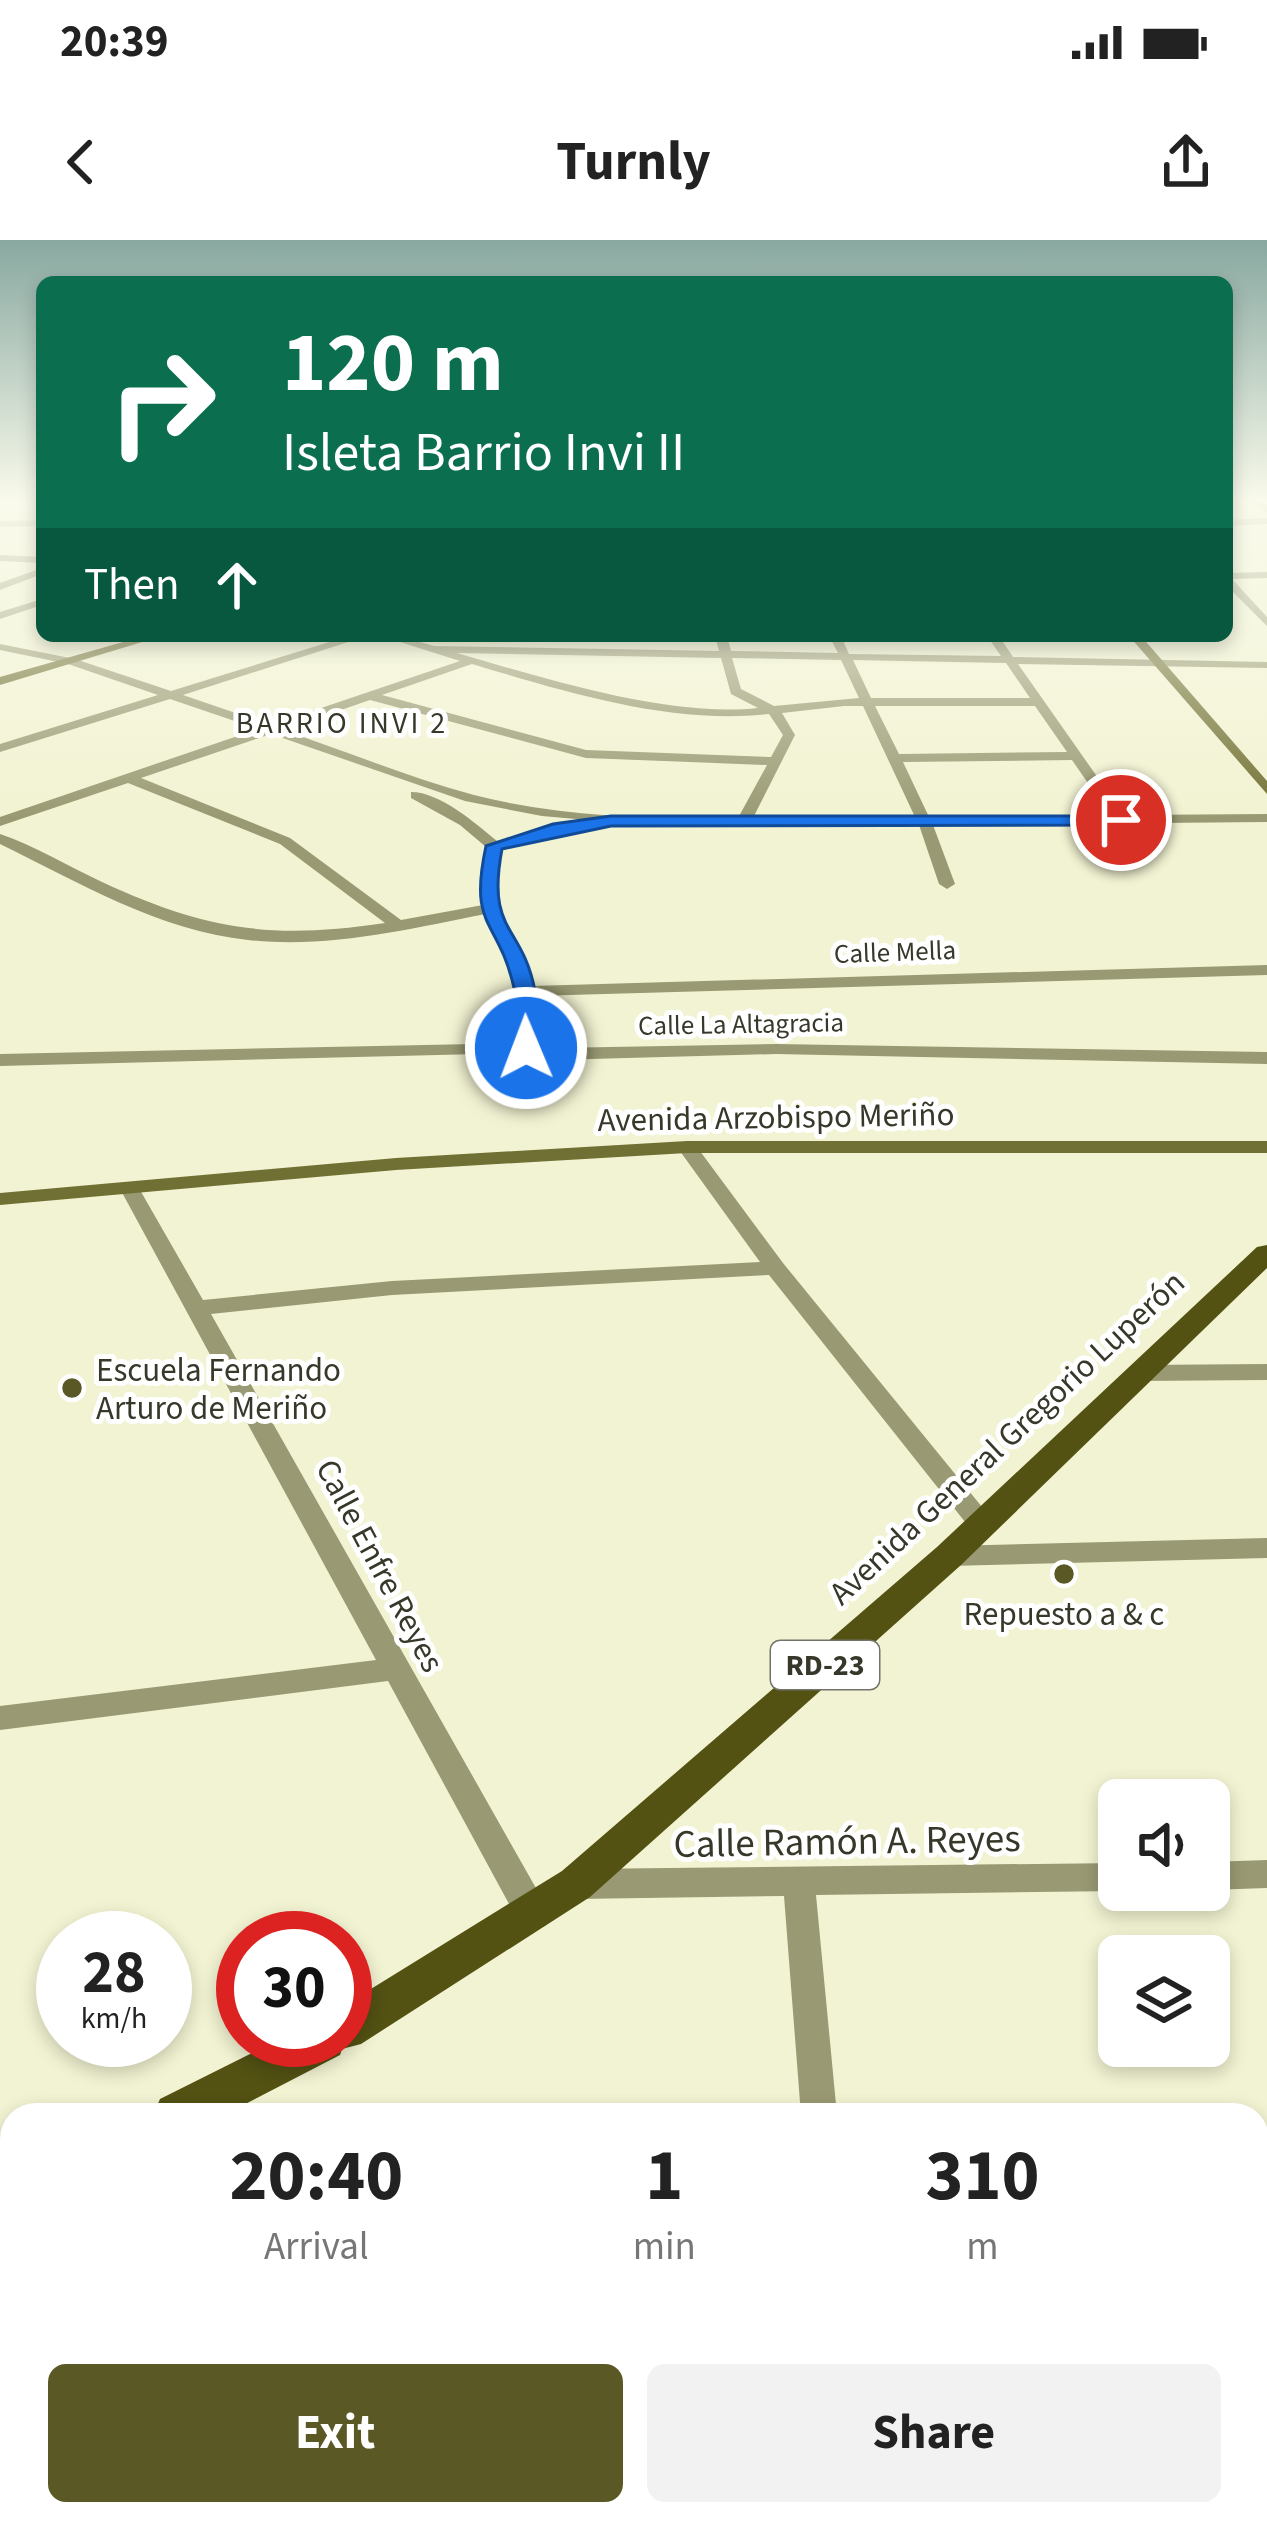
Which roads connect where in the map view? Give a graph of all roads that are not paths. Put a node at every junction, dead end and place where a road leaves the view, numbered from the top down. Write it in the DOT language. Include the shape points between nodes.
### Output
graph roads {
  1 [pos="34,605"];
  2 [pos="0,616"];
  3 [pos="135,642"];
  4 [pos="342,642"];
  5 [pos="409,642"];
  6 [pos="722,642"];
  7 [pos="838,642"];
  8 [pos="997,642"];
  9 [pos="1141,642"];
  10 [pos="0,646"];
  11 [pos="435,649"];
  12 [pos="725,653"];
  13 [pos="843,655"];
  14 [pos="1009,659"];
  15 [pos="70,661"];
  16 [pos="472,661"];
  17 [pos="50,662"];
  18 [pos="1160,662"];
  19 [pos="1267,665"];
  20 [pos="0,680"];
  21 [pos="364,694"];
  22 [pos="168,696"];
  23 [pos="866,701"];
  24 [pos="1038,702"];
  25 [pos="146,703"];
  26 [pos="771,708"];
  27 [pos="269,730"];
  28 [pos="244,738"];
  29 [pos="0,748"];
  30 [pos="1075,756"];
  31 [pos="893,758"];
  32 [pos="776,761"];
  33 [pos="129,778"];
  34 [pos="1267,790"];
  35 [pos="1267,818"];
  36 [pos="1121,820"];
  37 [pos="611,821"];
  38 [pos="0,822"];
  39 [pos="925,822"];
  40 [pos="743,823"];
  41 [pos="0,838"];
  42 [pos="494,846"];
  43 [pos="947,884"];
  44 [pos="488,909"];
  45 [pos="396,924"];
  46 [pos="1267,970"];
  47 [pos="526,992"];
  48 [pos="526,1048"];
  49 [pos="1267,1058"];
  50 [pos="0,1060"];
  51 [pos="686,1147"];
  52 [pos="1267,1147"];
  53 [pos="129,1187"];
  54 [pos="0,1198"];
  55 [pos="1267,1253"];
  56 [pos="775,1268"];
  57 [pos="197,1308"];
  58 [pos="1267,1372"];
  59 [pos="1139,1373"];
  60 [pos="982,1525"];
  61 [pos="1267,1548"];
  62 [pos="949,1556"];
  63 [pos="396,1669"];
  64 [pos="0,1718"];
  65 [pos="1267,1874"];
  66 [pos="1230,1875"];
  67 [pos="1098,1877"];
  68 [pos="576,1884"];
  69 [pos="800,1884"];
  70 [pos="533,1915"];
  71 [pos="372,2013"];
  72 [pos="271,2067"];
  73 [pos="200,2103"];
  74 [pos="818,2103"];
  1 -- 2 [label="street"];
  3 -- 15 [label="street"];
  4 -- 22 [label="street"];
  5 -- 11 [label="street"];
  6 -- 12 [label="street"];
  7 -- 13 [label="street"];
  8 -- 14 [label="street"];
  9 -- 18 [label="street"];
  10 -- 17 [label="street"];
  11 -- 12 [label="street"];
  11 -- 16 [label="street"];
  12 -- 13 [label="street"];
  12 -- 26 [label="street" via="735,691"];
  13 -- 14 [label="street"];
  13 -- 23 [label="street"];
  14 -- 18 [label="street"];
  14 -- 24 [label="street"];
  15 -- 17 [label="street"];
  15 -- 22 [label="street"];
  16 -- 21 [label="street"];
  16 -- 26 [label="street" via="671,708"];
  17 -- 20 [label="street"];
  17 -- 25 [label="street"];
  18 -- 19 [label="street"];
  18 -- 34 [label="street"];
  21 -- 27 [label="street"];
  21 -- 32 [label="street" via="586,754"];
  22 -- 25 [label="street"];
  22 -- 27 [label="street"];
  23 -- 24 [label="street"];
  23 -- 26 [label="street"];
  23 -- 31 [label="street"];
  24 -- 30 [label="street"];
  25 -- 28 [label="street"];
  25 -- 29 [label="street"];
  26 -- 32 [label="street" via="789,735"];
  27 -- 28 [label="street"];
  27 -- 37 [label="street" via="470,798"];
  28 -- 33 [label="street"];
  28 -- 42 [label="street" via="438,805"];
  30 -- 31 [label="street"];
  30 -- 36 [label="street"];
  31 -- 39 [label="street"];
  32 -- 40 [label="street"];
  33 -- 38 [label="street"];
  33 -- 45 [label="street" via="285,841"];
  35 -- 36 [label="street"];
  36 -- 39 [label="street"];
  37 -- 40 [label="street"];
  37 -- 42 [label="street"];
  39 -- 40 [label="street"];
  39 -- 43 [label="street"];
  41 -- 45 [label="street" via="211,928 277,934"];
  42 -- 44 [label="street"];
  44 -- 45 [label="street"];
  44 -- 47 [label="street"];
  46 -- 47 [label="street, Calle Mella"];
  47 -- 48 [label="street"];
  48 -- 49 [label="street, Calle La Altagracia"];
  48 -- 50 [label="street, Calle La Altagracia"];
  51 -- 52 [label="street, Avenida Arzobispo Meriño"];
  51 -- 53 [label="street, Avenida Arzobispo Meriño"];
  51 -- 56 [label="street"];
  53 -- 54 [label="street, Avenida Arzobispo Meriño"];
  53 -- 57 [label="street, Calle Enfre Reyes"];
  55 -- 59 [label="main road, Avenida General Gregorio Luperón / RD-23"];
  56 -- 57 [label="street" via="392,1288"];
  56 -- 60 [label="street"];
  57 -- 63 [label="street, Calle Enfre Reyes"];
  58 -- 59 [label="street"];
  59 -- 60 [label="main road, Avenida General Gregorio Luperón / RD-23"];
  60 -- 62 [label="main road, Avenida General Gregorio Luperón / RD-23"];
  61 -- 62 [label="street"];
  62 -- 68 [label="main road, Avenida General Gregorio Luperón / RD-23"];
  63 -- 64 [label="street"];
  63 -- 70 [label="street, Calle Enfre Reyes"];
  65 -- 66 [label="street"];
  67 -- 69 [label="street, Calle Ramón A. Reyes"];
  68 -- 69 [label="street, Calle Ramón A. Reyes"];
  68 -- 70 [label="main road, Avenida General Gregorio Luperón / RD-23"];
  69 -- 74 [label="street"];
  70 -- 71 [label="main road, Avenida General Gregorio Luperón / RD-23"];
  72 -- 73 [label="main road"];
}
